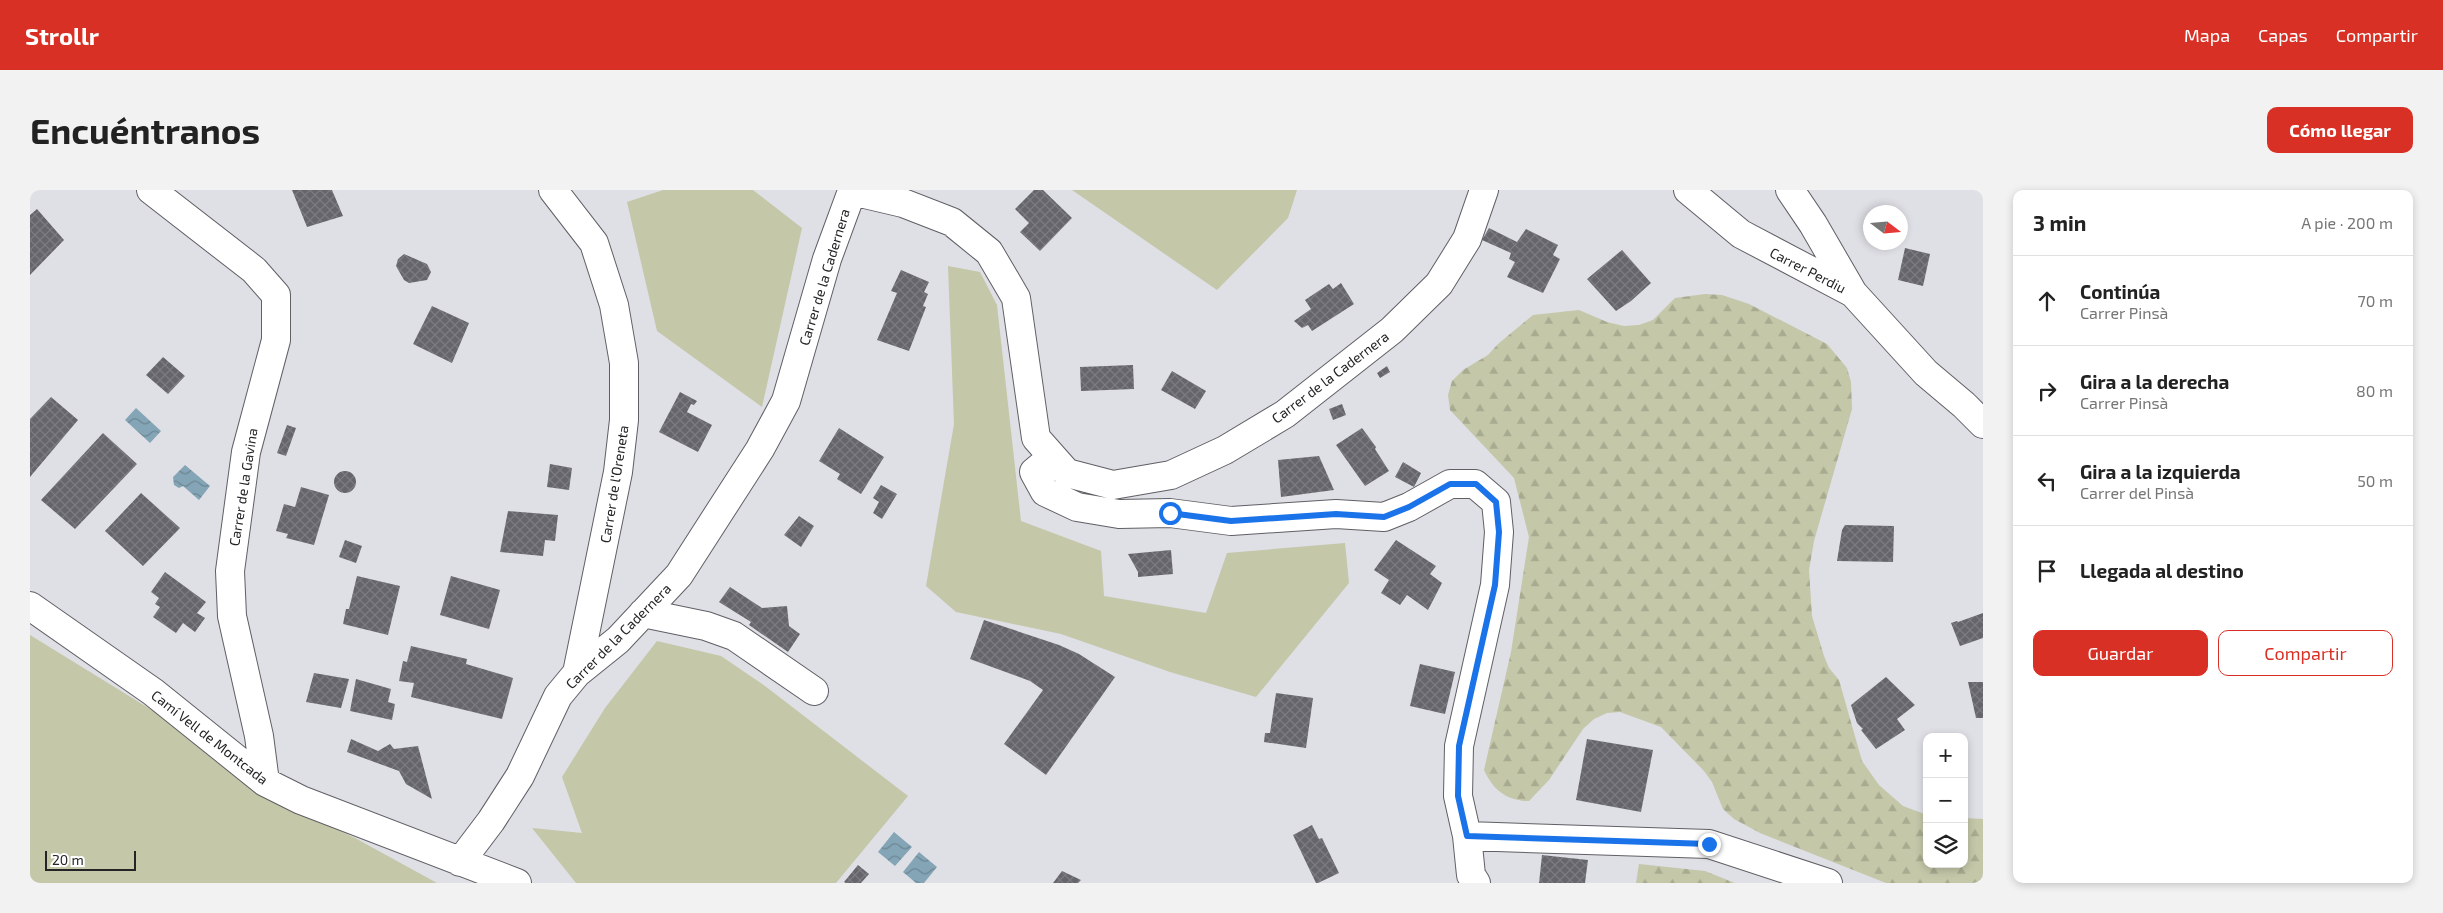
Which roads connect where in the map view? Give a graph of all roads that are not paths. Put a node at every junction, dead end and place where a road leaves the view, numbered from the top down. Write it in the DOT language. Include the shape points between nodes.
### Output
graph roads {
  1 [pos="151,190"];
  2 [pos="553,190"];
  3 [pos="1484,190"];
  4 [pos="1688,190"];
  5 [pos="1790,190"];
  6 [pos="1853,293"];
  7 [pos="1983,424"];
  8 [pos="1052,457"];
  9 [pos="30,606"];
  10 [pos="643,613"];
  11 [pos="577,673"];
  12 [pos="814,691"];
  13 [pos="265,782"];
  14 [pos="1467,836"];
  15 [pos="460,862"];
  16 [pos="517,883"];
  17 [pos="1476,883"];
  18 [pos="1828,883"];
  1 -- 13 [label="street, Carrer de la Gavina" via="254,270 276,295 276,340 246,452 230,571 232,616 259,736"];
  2 -- 11 [label="street, Carrer de l'Oreneta" via="594,243 614,304 624,363 624,420 618,472"];
  3 -- 8 [label="street, Carrer de la Cadernera" via="1467,239 1439,284 1392,330 1285,414 1225,450 1171,475 1113,485 1067,473"];
  4 -- 6 [label="street, Carrer Perdiu" via="1741,234"];
  5 -- 6 [label="street"];
  6 -- 7 [label="street, Carrer Perdiu" via="1926,373"];
  8 -- 10 [label="street, Carrer de la Cadernera" via="1036,438 1016,298 989,252 952,222 903,203 852,191 827,260 786,401 760,450 679,575"];
  8 -- 14 [label="street" via="1034,472 1045,492 1077,507 1119,514 1170,513 1231,521 1336,514 1384,517 1450,484 1476,484 1496,502 1499,532 1495,585 1459,746 1458,796"];
  9 -- 13 [label="street, Camí Vell de Montcada" via="153,692"];
  10 -- 11 [label="street, Carrer de la Cadernera" via="618,640"];
  10 -- 12 [label="street" via="706,626 734,636"];
  11 -- 15 [label="street, Carrer de la Cadernera" via="558,696 520,776"];
  13 -- 15 [label="street, Camí Vell de Montcada" via="301,800"];
  14 -- 17 [label="street"];
  14 -- 18 [label="street" via="1709,844"];
  15 -- 16 [label="street, Camí Vell de Montcada"];
}
